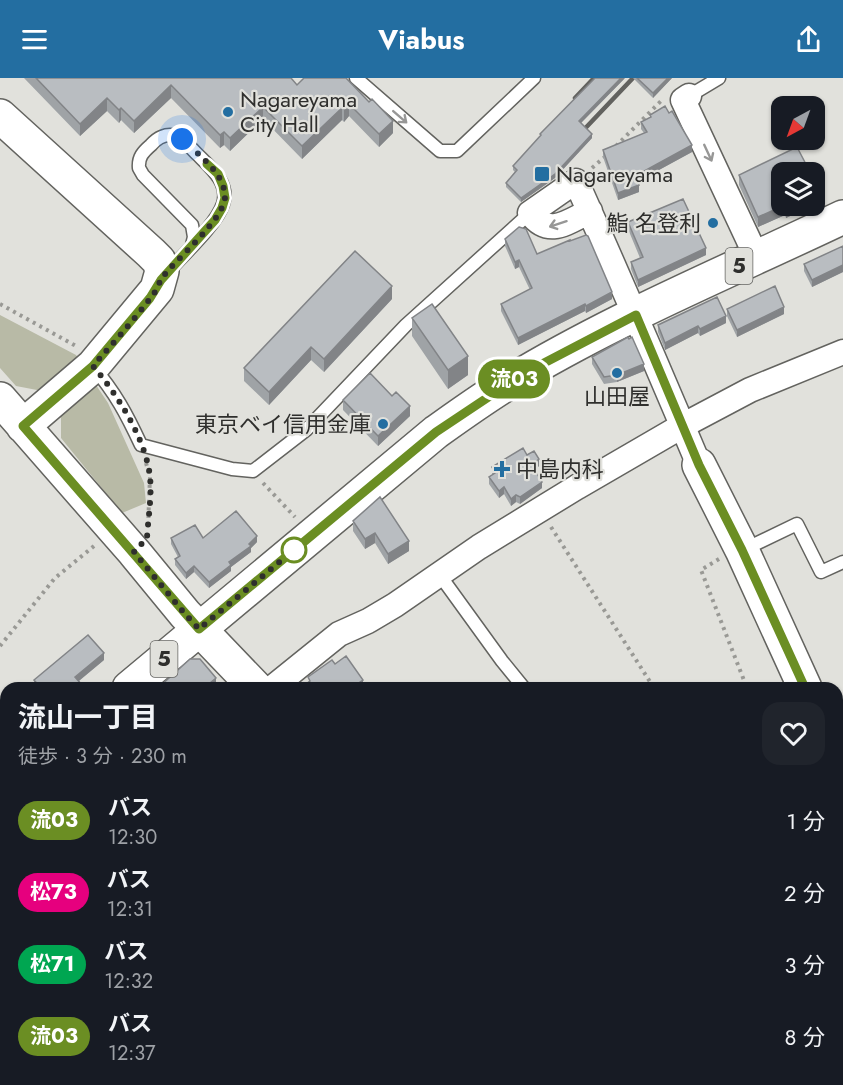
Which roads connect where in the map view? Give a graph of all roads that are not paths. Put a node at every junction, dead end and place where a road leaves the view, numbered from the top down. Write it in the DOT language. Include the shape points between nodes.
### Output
graph roads {
  1 [pos="356,78"];
  2 [pos="534,78"];
  3 [pos="718,78"];
  4 [pos="686,98"];
  5 [pos="0,116"];
  6 [pos="590,211"];
  7 [pos="530,213"];
  8 [pos="843,217"];
  9 [pos="192,245"];
  10 [pos="756,258"];
  11 [pos="161,280"];
  12 [pos="636,315"];
  13 [pos="843,352"];
  14 [pos="93,366"];
  15 [pos="0,399"];
  16 [pos="23,426"];
  17 [pos="682,426"];
  18 [pos="699,465"];
  19 [pos="742,550"];
  20 [pos="843,562"];
  21 [pos="439,574"];
  22 [pos="199,629"];
  23 [pos="136,682"];
  24 [pos="250,682"];
  25 [pos="279,682"];
  26 [pos="519,682"];
  27 [pos="803,682"];
  1 -- 2 [label="lane, one-way" via="440,151 457,151"];
  3 -- 4 [label="lane"];
  4 -- 10 [label="street, one-way"];
  5 -- 11 [label="main road" via="152,253 159,261"];
  6 -- 7 [label="street, one-way" via="553,228"];
  6 -- 7 [label="street" via="576,181"];
  6 -- 12 [label="street"];
  7 -- 14 [label="lane" via="406,324 306,430 253,471 141,445 111,387"];
  8 -- 10 [label="main road, 5"];
  9 -- 9 [label="lane" via="192,225 139,168 141,155 157,138 173,135 182,139 218,174 223,186 222,208"];
  9 -- 11 [label="lane"];
  10 -- 12 [label="main road, 5"];
  11 -- 14 [label="main road"];
  12 -- 17 [label="street"];
  12 -- 22 [label="main road, 5" via="523,374 436,432"];
  13 -- 17 [label="street" via="750,390"];
  14 -- 16 [label="main road"];
  15 -- 16 [label="main road"];
  16 -- 22 [label="main road"];
  17 -- 18 [label="street"];
  17 -- 21 [label="street"];
  18 -- 19 [label="main road"];
  19 -- 20 [label="lane" via="797,524 821,572"];
  19 -- 27 [label="main road"];
  21 -- 25 [label="street" via="395,605 339,634"];
  21 -- 26 [label="lane"];
  22 -- 23 [label="main road, 5"];
  22 -- 24 [label="main road"];
}
